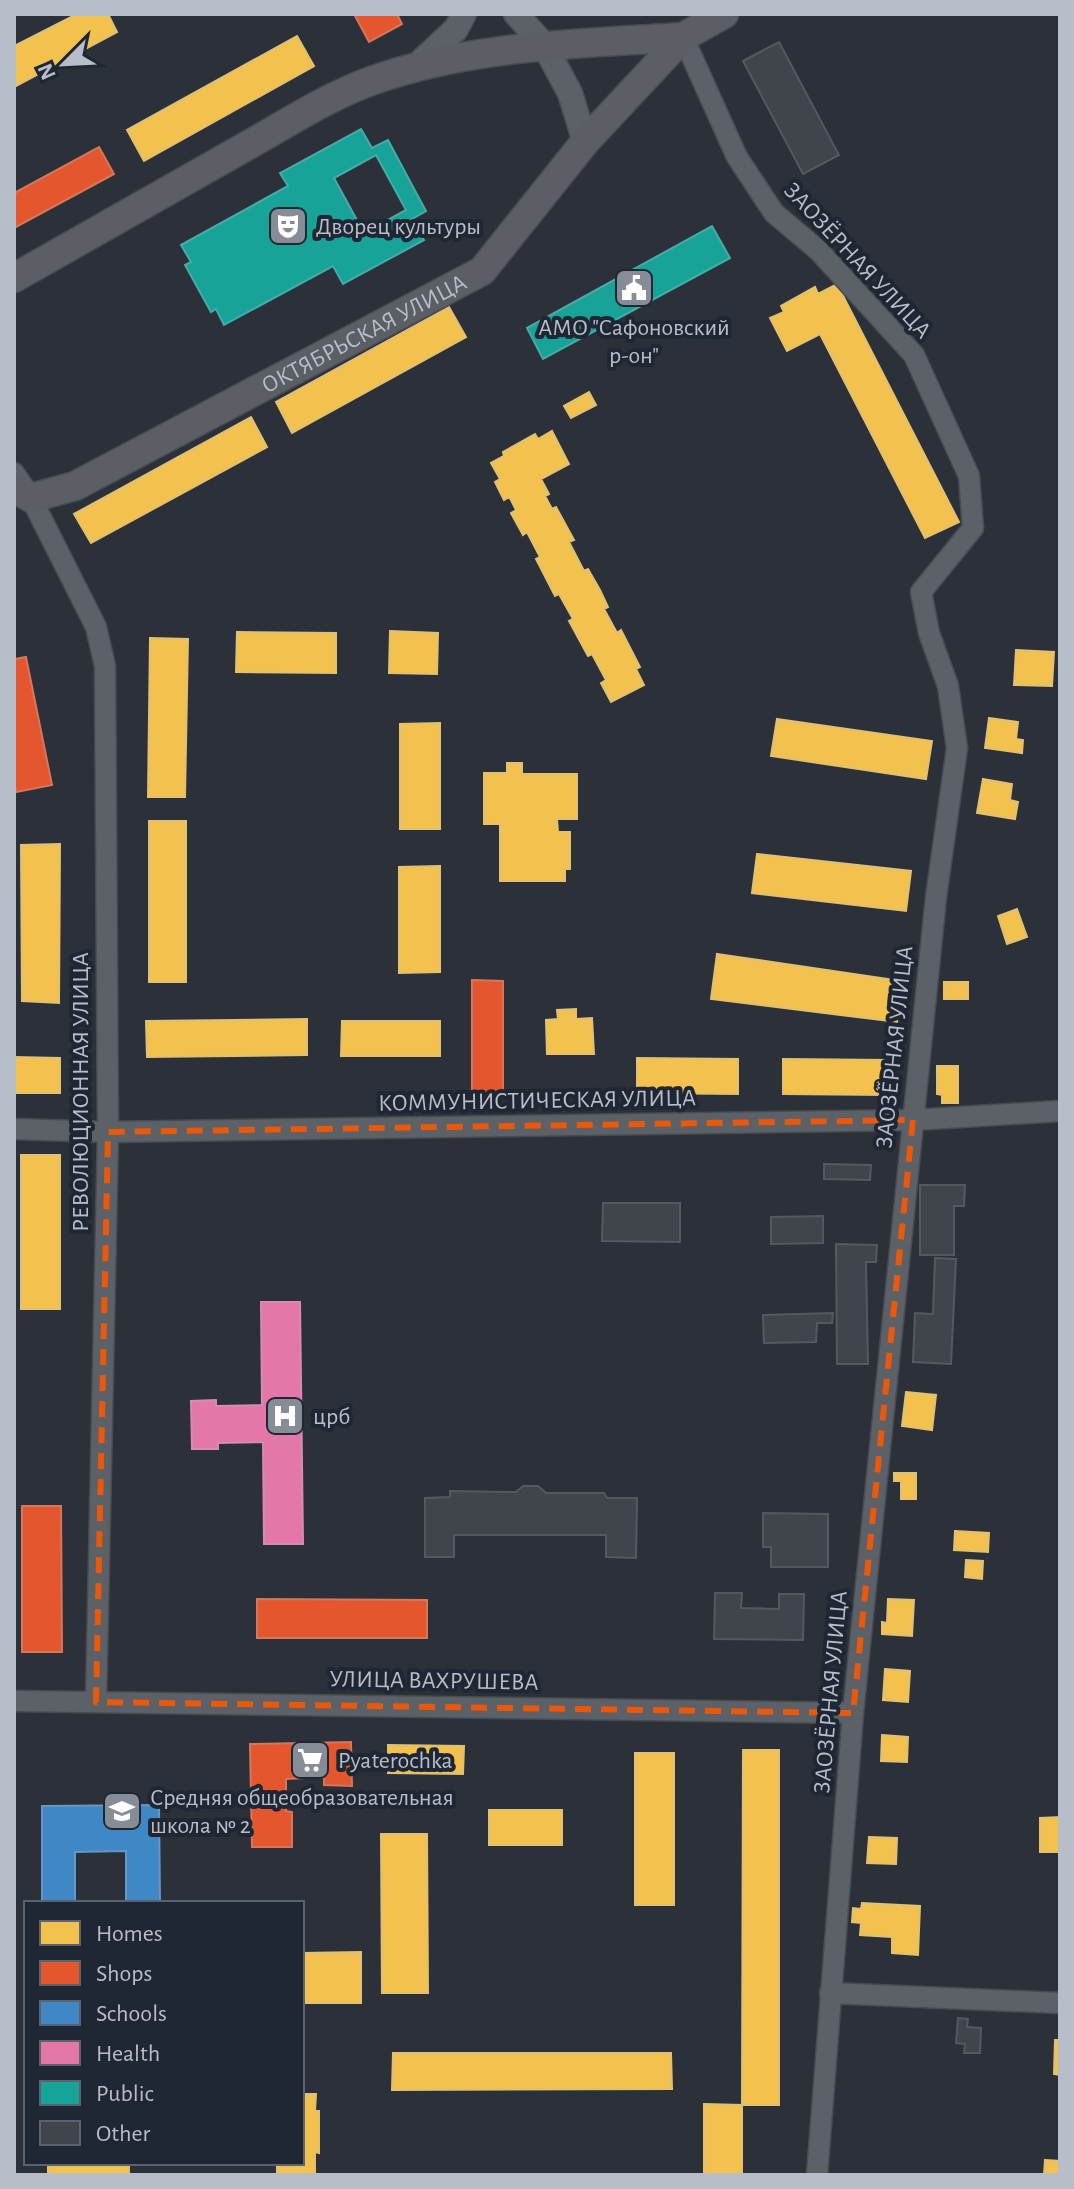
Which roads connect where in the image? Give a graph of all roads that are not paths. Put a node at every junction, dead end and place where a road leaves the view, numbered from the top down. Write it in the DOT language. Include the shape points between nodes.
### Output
graph roads {
  1 [pos="464,14"];
  2 [pos="516,14"];
  3 [pos="724,14"];
  4 [pos="683,37"];
  5 [pos="544,45"];
  6 [pos="412,70"];
  7 [pos="585,142"];
  8 [pos="14,278"];
  9 [pos="14,473"];
  10 [pos="22,493"];
  11 [pos="1060,1111"];
  12 [pos="913,1120"];
  13 [pos="14,1129"];
  14 [pos="108,1132"];
  15 [pos="14,1701"];
  16 [pos="96,1702"];
  17 [pos="853,1713"];
  18 [pos="830,1993"];
  19 [pos="1060,2003"];
  20 [pos="817,2175"];
  1 -- 6 [label="street" via="456,29"];
  2 -- 5 [label="street"];
  3 -- 4 [label="main road, ОКТЯБРЬСКАЯ УЛИЦА"];
  4 -- 5 [label="main road, ОКТЯБРЬСКАЯ УЛИЦА"];
  4 -- 7 [label="main road, ОКТЯБРЬСКАЯ УЛИЦА"];
  4 -- 12 [label="street, ЗАОЗЁРНАЯ УЛИЦА" via="737,157 774,213 819,251 914,355 969,476 973,528 921,592 948,686 957,748"];
  5 -- 6 [label="main road, ОКТЯБРЬСКАЯ УЛИЦА"];
  5 -- 7 [label="street" via="570,93"];
  6 -- 8 [label="main road, ОКТЯБРЬСКАЯ УЛИЦА" via="316,107"];
  7 -- 10 [label="main road, ОКТЯБРЬСКАЯ УЛИЦА" via="482,271 75,486"];
  9 -- 10 [label="street, РЕВОЛЮЦИОННАЯ УЛИЦА"];
  10 -- 14 [label="street, РЕВОЛЮЦИОННАЯ УЛИЦА" via="96,627 105,666"];
  11 -- 12 [label="street, КОММУНИСТИЧЕСКАЯ УЛИЦА"];
  12 -- 14 [label="street, КОММУНИСТИЧЕСКАЯ УЛИЦА"];
  12 -- 17 [label="street, ЗАОЗЁРНАЯ УЛИЦА"];
  13 -- 14 [label="street, КОММУНИСТИЧЕСКАЯ УЛИЦА"];
  14 -- 16 [label="street, РЕВОЛЮЦИОННАЯ УЛИЦА"];
  15 -- 16 [label="street, УЛИЦА ВАХРУШЕВА"];
  16 -- 17 [label="street, УЛИЦА ВАХРУШЕВА"];
  17 -- 18 [label="street, ЗАОЗЁРНАЯ УЛИЦА"];
  18 -- 19 [label="street"];
  18 -- 20 [label="street, ЗАОЗЁРНАЯ УЛИЦА"];
}
